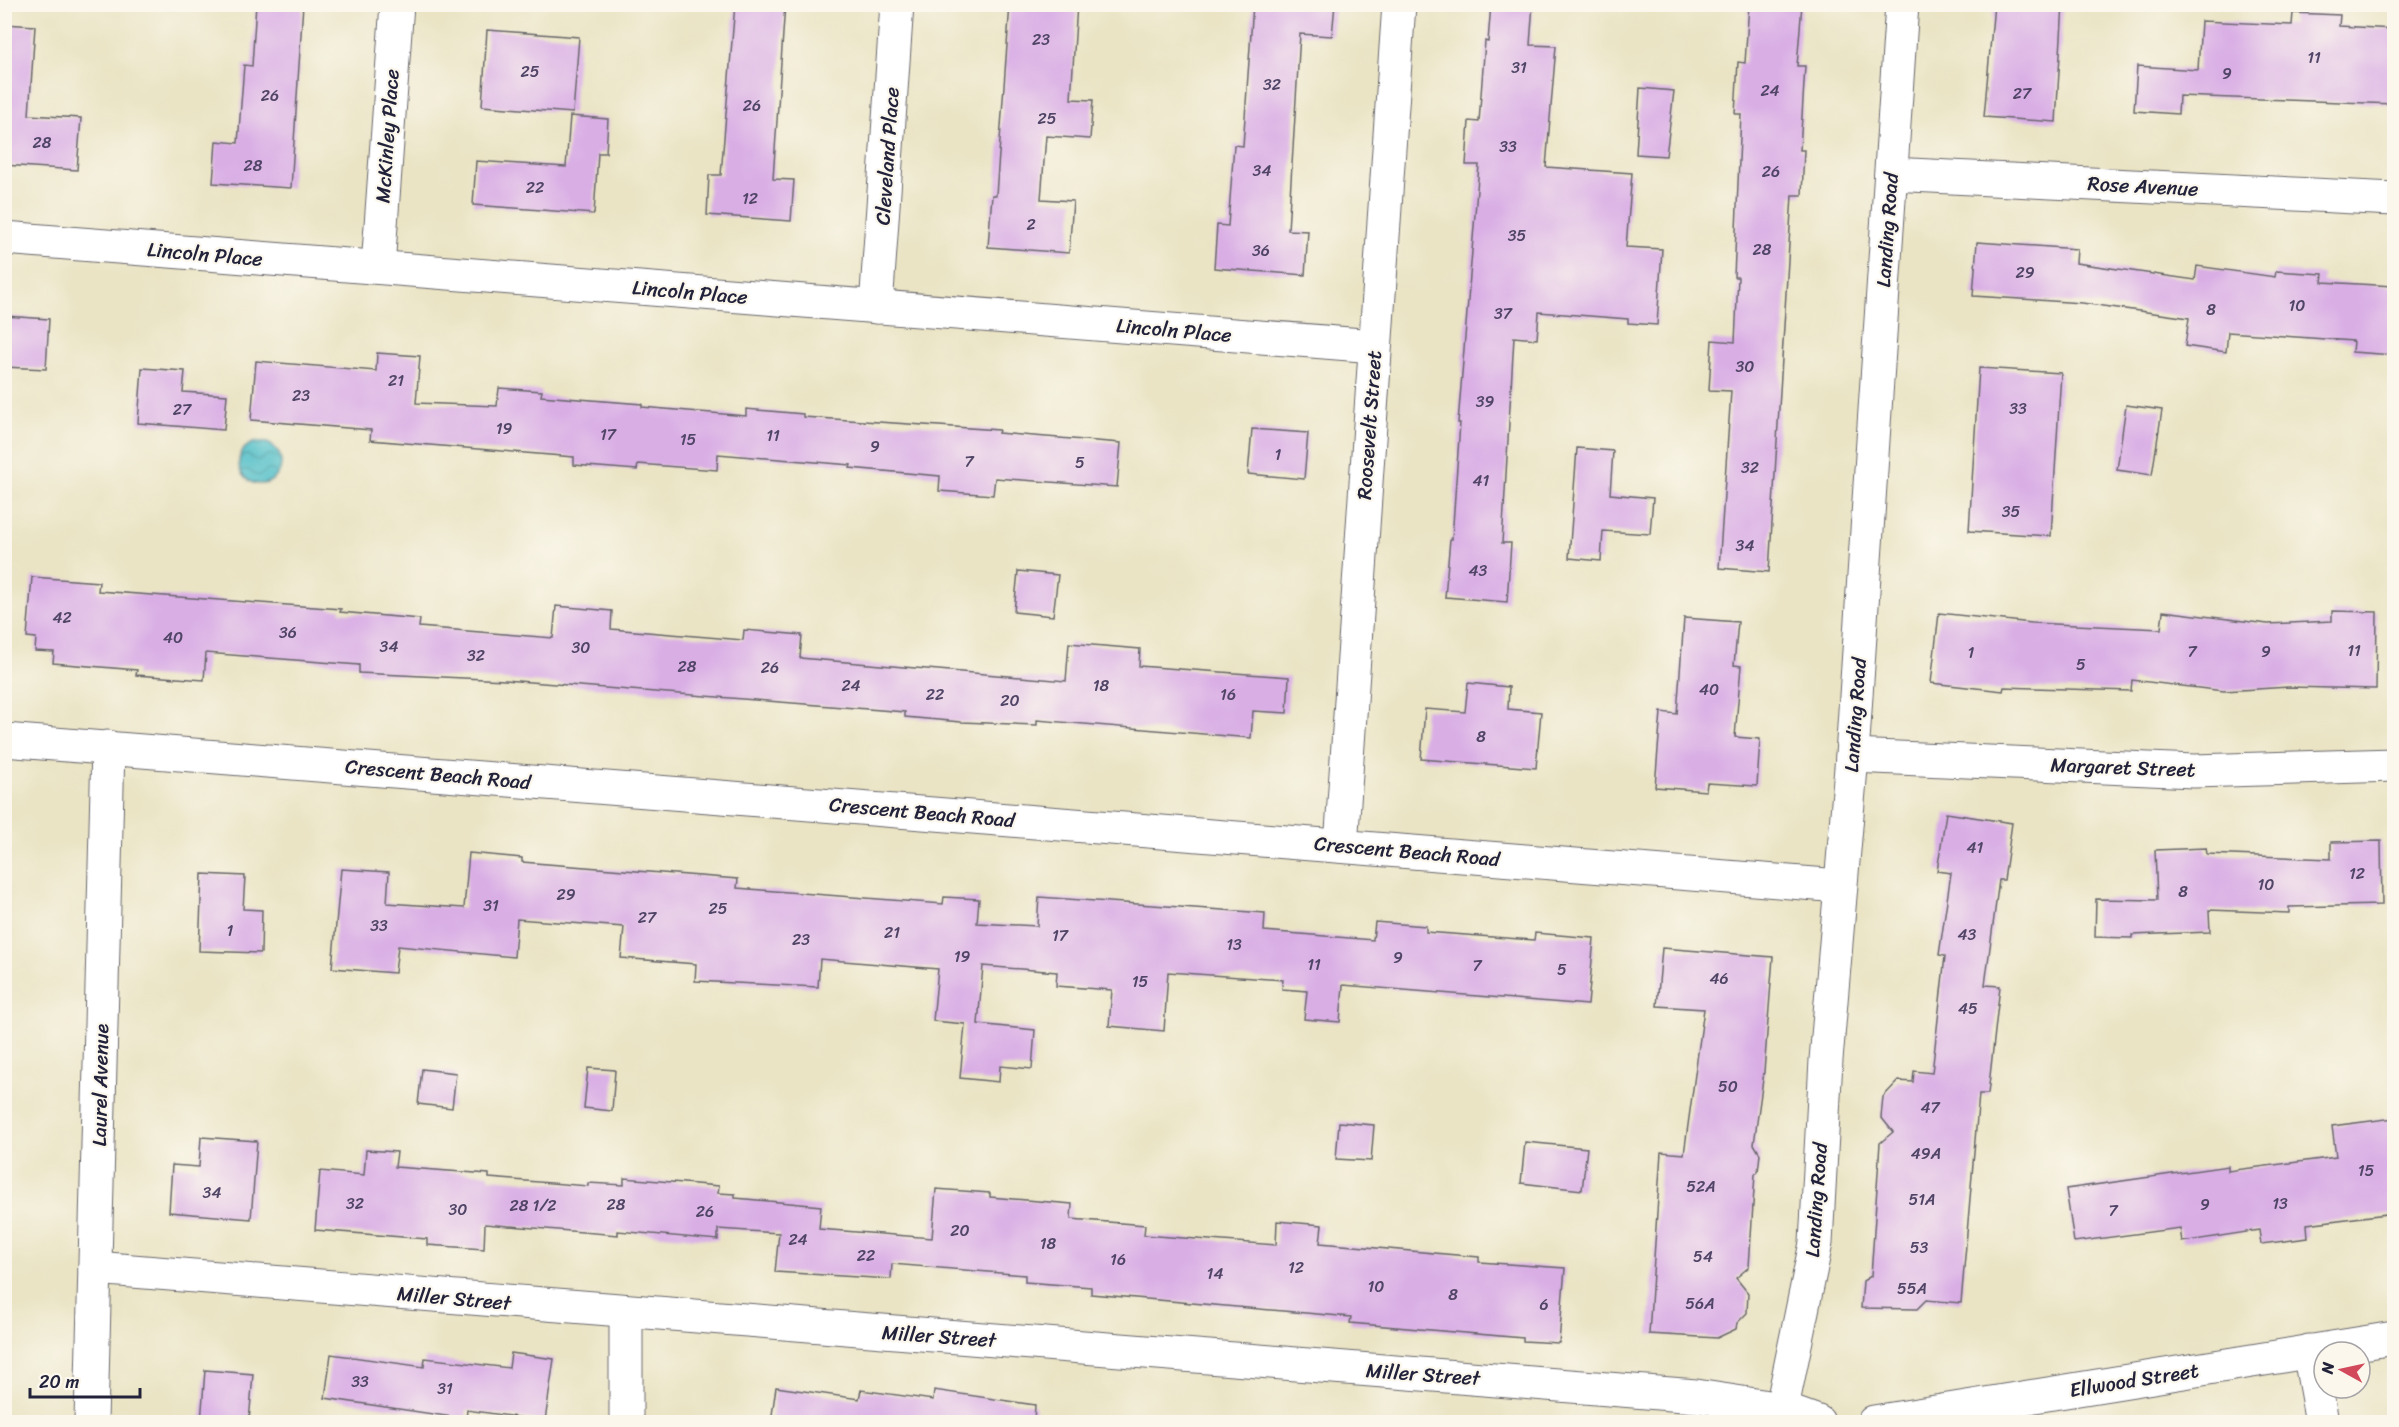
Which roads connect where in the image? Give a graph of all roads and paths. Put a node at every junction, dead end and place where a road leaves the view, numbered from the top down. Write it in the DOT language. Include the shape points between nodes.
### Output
graph roads {
  1 [pos="397,4"];
  2 [pos="897,4"];
  3 [pos="1399,4"];
  4 [pos="1902,4"];
  5 [pos="1891,174"];
  6 [pos="2394,199"];
  7 [pos="4,238"];
  8 [pos="378,267"];
  9 [pos="876,307"];
  10 [pos="1375,346"];
  11 [pos="4,740"];
  12 [pos="108,747"];
  13 [pos="1852,756"];
  14 [pos="2394,765"];
  15 [pos="1341,846"];
  16 [pos="1840,886"];
  17 [pos="95,1268"];
  18 [pos="626,1312"];
  19 [pos="2394,1338"];
  20 [pos="2309,1351"];
  21 [pos="1780,1416"];
  22 [pos="91,1422"];
  23 [pos="626,1422"];
  24 [pos="1818,1422"];
  25 [pos="1874,1422"];
  26 [pos="2322,1422"];
  1 -- 8 [label="street, McKinley Place"];
  2 -- 9 [label="street, Cleveland Place"];
  3 -- 10 [label="street, Roosevelt Street"];
  4 -- 5 [label="street, Landing Road"];
  5 -- 6 [label="street, Rose Avenue"];
  5 -- 13 [label="street, Landing Road"];
  7 -- 8 [label="street, Lincoln Place"];
  8 -- 9 [label="street, Lincoln Place"];
  9 -- 10 [label="street, Lincoln Place"];
  10 -- 15 [label="street, Roosevelt Street"];
  11 -- 12 [label="street, Crescent Beach Road"];
  12 -- 15 [label="street, Crescent Beach Road"];
  12 -- 17 [label="street, Laurel Avenue"];
  13 -- 14 [label="street, Margaret Street" via="2194,771"];
  13 -- 16 [label="street, Landing Road"];
  15 -- 16 [label="street, Crescent Beach Road"];
  16 -- 21 [label="street, Landing Road" via="1816,1244"];
  17 -- 18 [label="street, Miller Street"];
  17 -- 22 [label="street, Laurel Avenue"];
  18 -- 21 [label="street, Miller Street" via="1608,1388 1696,1396"];
  18 -- 23 [label="street"];
  19 -- 20 [label="street, Ellwood Street"];
  20 -- 25 [label="street, Ellwood Street"];
  20 -- 26 [label="street"];
  21 -- 24 [label="street"];
}
